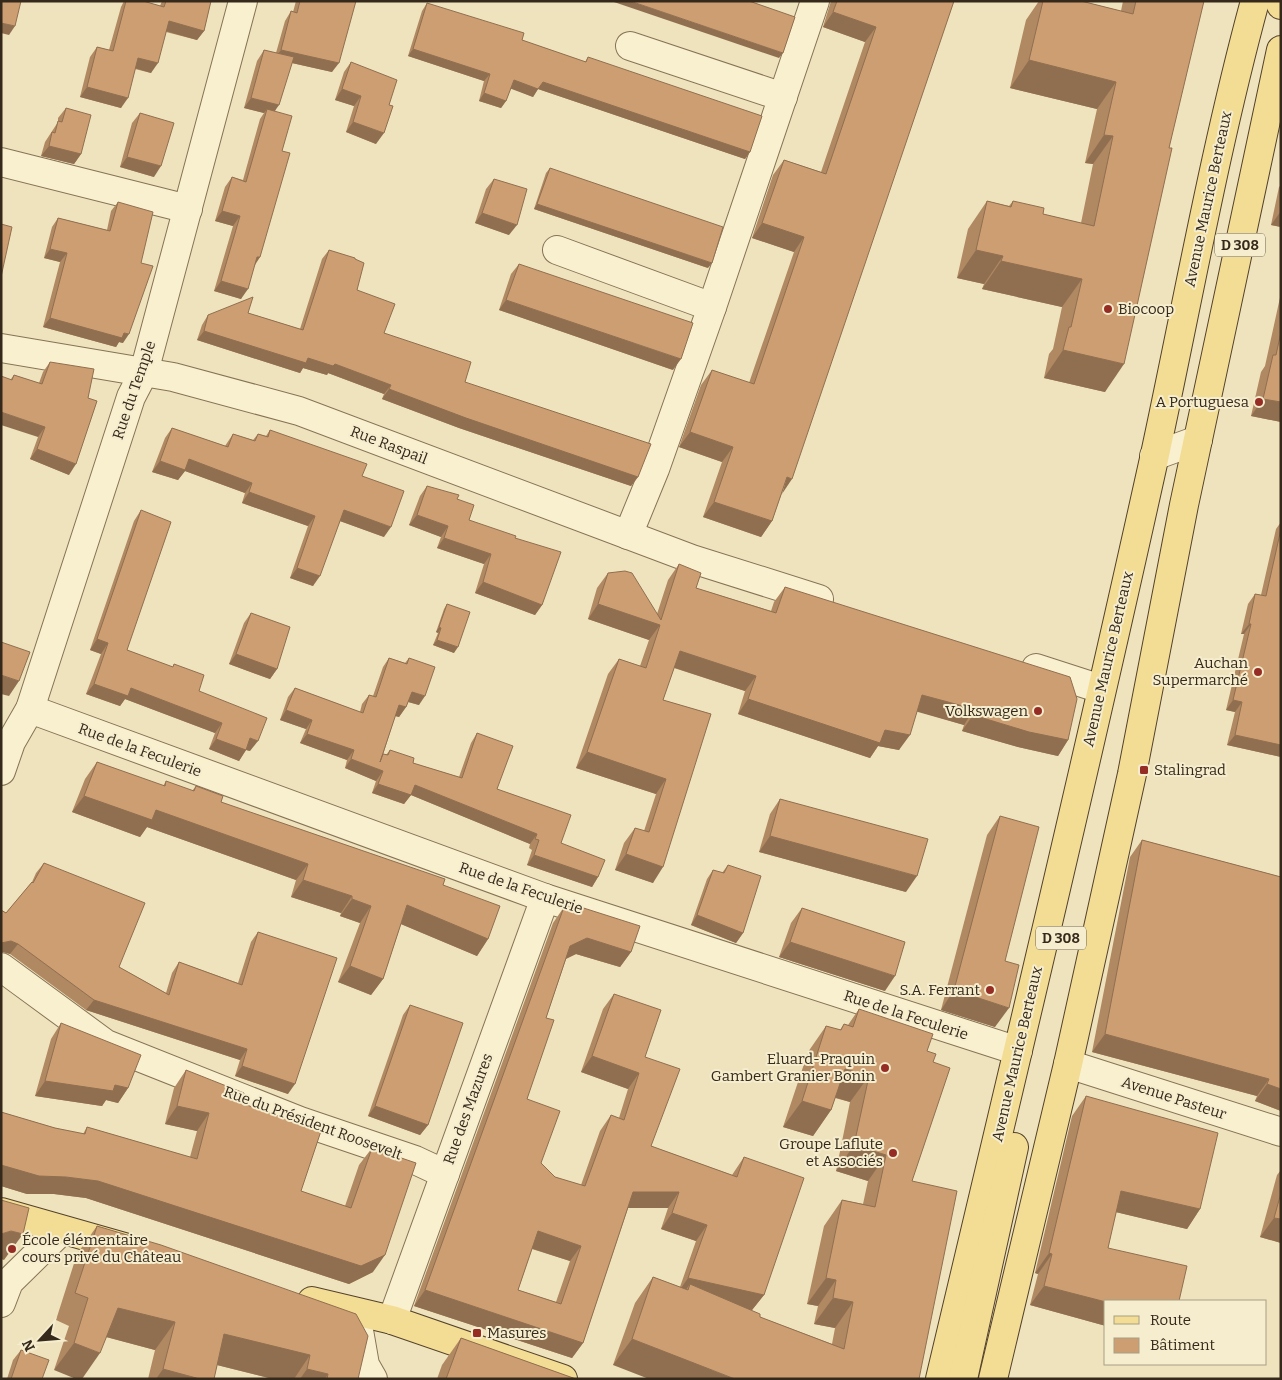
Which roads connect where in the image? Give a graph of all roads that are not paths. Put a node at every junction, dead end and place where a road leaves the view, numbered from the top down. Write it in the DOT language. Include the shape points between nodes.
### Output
graph roads {
  1 [pos="243,1"];
  2 [pos="814,1"];
  3 [pos="1255,1"];
  4 [pos="630,46"];
  5 [pos="1281,50"];
  6 [pos="783,97"];
  7 [pos="1,162"];
  8 [pos="188,209"];
  9 [pos="558,250"];
  10 [pos="712,307"];
  11 [pos="1,348"];
  12 [pos="144,372"];
  13 [pos="1198,440"];
  14 [pos="1154,456"];
  15 [pos="1146,495"];
  16 [pos="1182,515"];
  17 [pos="632,526"];
  18 [pos="847,608"];
  19 [pos="1013,661"];
  20 [pos="1101,689"];
  21 [pos="30,710"];
  22 [pos="1,771"];
  23 [pos="545,898"];
  24 [pos="1,967"];
  25 [pos="1018,1051"];
  26 [pos="1068,1064"];
  27 [pos="1281,1132"];
  28 [pos="445,1174"];
  29 [pos="1,1212"];
  30 [pos="62,1230"];
  31 [pos="147,1254"];
  32 [pos="289,1294"];
  33 [pos="1,1303"];
  34 [pos="355,1313"];
  35 [pos="392,1320"];
  36 [pos="372,1379"];
  37 [pos="563,1379"];
  38 [pos="940,1379"];
  39 [pos="963,1379"];
  40 [pos="975,1379"];
  41 [pos="993,1379"];
  1 -- 8 [label="street, Rue du Temple"];
  2 -- 6 [label="street"];
  3 -- 14 [label="main road, Avenue Maurice Berteaux" via="1199,237"];
  4 -- 6 [label="street"];
  5 -- 13 [label="main road, D 308"];
  6 -- 10 [label="street"];
  7 -- 8 [label="street"];
  8 -- 12 [label="street, Rue du Temple"];
  9 -- 10 [label="street"];
  10 -- 17 [label="street"];
  11 -- 12 [label="street, Rue Raspail"];
  12 -- 17 [label="street, Rue Raspail" via="299,411"];
  12 -- 21 [label="street, Rue du Temple" via="131,397"];
  13 -- 14 [label="street"];
  13 -- 16 [label="main road, D 308"];
  14 -- 15 [label="main road, Avenue Maurice Berteaux / D 308"];
  15 -- 20 [label="main road, Avenue Maurice Berteaux / D 308"];
  15 -- 39 [label="main road, Avenue Maurice Berteaux / D 308" via="1117,694"];
  16 -- 26 [label="main road, D 308" via="1132,774"];
  16 -- 40 [label="main road, D 308" via="1123,745"];
  17 -- 18 [label="street, Rue Raspail" via="692,559"];
  19 -- 20 [label="street"];
  20 -- 25 [label="main road, Avenue Maurice Berteaux / D 308"];
  21 -- 22 [label="street, Rue du Temple" via="11,742"];
  21 -- 23 [label="street, Rue de la Feculerie"];
  23 -- 25 [label="street, Rue de la Feculerie"];
  23 -- 28 [label="street, Rue des Mazures"];
  24 -- 28 [label="street, Rue du Président Roosevelt" via="106,1044"];
  25 -- 38 [label="main road, Avenue Maurice Berteaux / D 308"];
  26 -- 27 [label="street, Avenue Pasteur"];
  26 -- 41 [label="main road, D 308"];
  28 -- 35 [label="street, Rue des Mazures"];
  29 -- 30 [label="main road"];
  30 -- 31 [label="main road"];
  30 -- 33 [label="street" via="9,1282"];
  32 -- 34 [label="main road"];
  34 -- 35 [label="main road"];
  34 -- 36 [label="street" via="365,1365"];
  35 -- 37 [label="main road"];
}
